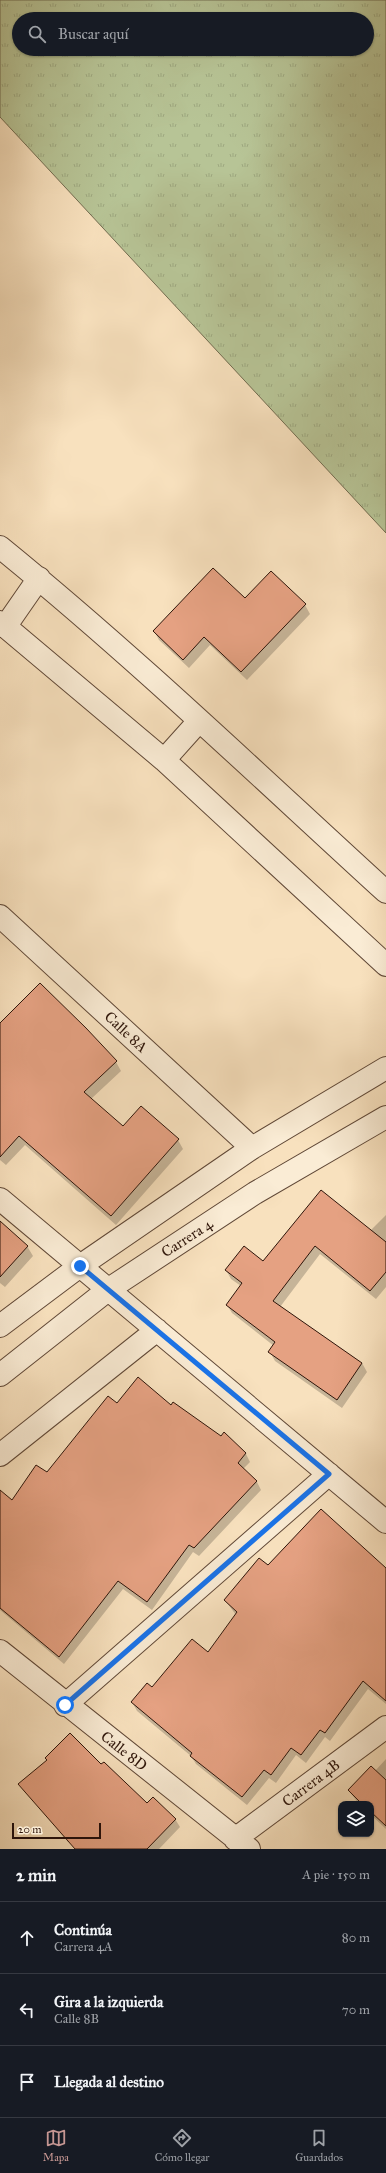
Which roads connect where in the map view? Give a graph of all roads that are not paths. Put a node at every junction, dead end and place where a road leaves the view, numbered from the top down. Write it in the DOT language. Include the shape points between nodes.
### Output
graph roads {
  1 [pos="0,547"];
  2 [pos="39,578"];
  3 [pos="2,625"];
  4 [pos="199,721"];
  5 [pos="164,760"];
  6 [pos="386,892"];
  7 [pos="0,916"];
  8 [pos="386,966"];
  9 [pos="386,1068"];
  10 [pos="386,1117"];
  11 [pos="252,1148"];
  12 [pos="0,1199"];
  13 [pos="80,1266"];
  14 [pos="109,1289"];
  15 [pos="0,1326"];
  16 [pos="157,1330"];
  17 [pos="0,1375"];
  18 [pos="0,1455"];
  19 [pos="329,1474"];
  20 [pos="386,1522"];
  21 [pos="0,1651"];
  22 [pos="65,1705"];
  23 [pos="386,1727"];
  24 [pos="242,1844"];
  1 -- 2 [label="street"];
  2 -- 3 [label="street"];
  2 -- 4 [label="street"];
  3 -- 5 [label="street"];
  4 -- 5 [label="street"];
  4 -- 6 [label="street"];
  5 -- 8 [label="street"];
  7 -- 11 [label="street, Calle 8A"];
  9 -- 11 [label="street"];
  10 -- 14 [label="street, Carrera 4" via="255,1193"];
  11 -- 13 [label="street"];
  12 -- 13 [label="street"];
  13 -- 14 [label="street"];
  13 -- 15 [label="street"];
  14 -- 16 [label="street"];
  14 -- 17 [label="street, Carrera 4"];
  16 -- 18 [label="street"];
  16 -- 19 [label="street"];
  19 -- 20 [label="street"];
  19 -- 22 [label="street"];
  21 -- 22 [label="street, Calle 8D"];
  22 -- 24 [label="street, Calle 8D"];
  23 -- 24 [label="street, Carrera 4B"];
}
